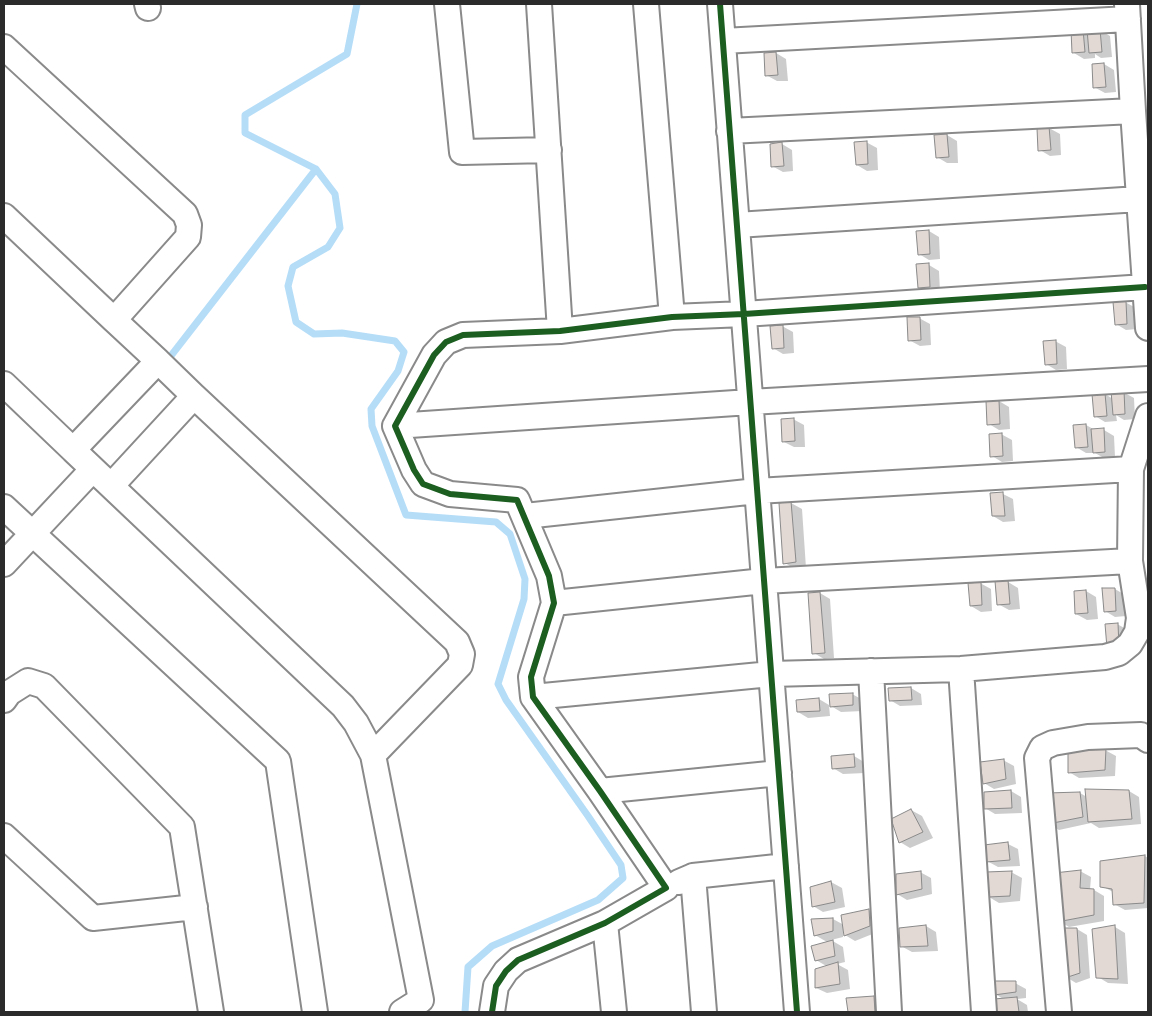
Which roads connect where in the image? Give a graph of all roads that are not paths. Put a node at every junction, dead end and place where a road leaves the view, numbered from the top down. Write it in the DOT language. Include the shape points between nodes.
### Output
graph roads {
  1 [pos="447,4"];
  2 [pos="539,4"];
  3 [pos="646,4"];
  4 [pos="720,4"];
  5 [pos="1128,12"];
  6 [pos="722,41"];
  7 [pos="4,47"];
  8 [pos="1133,111"];
  9 [pos="729,131"];
  10 [pos="548,150"];
  11 [pos="1138,199"];
  12 [pos="4,216"];
  13 [pos="736,225"];
  14 [pos="1145,287"];
  15 [pos="744,314"];
  16 [pos="672,317"];
  17 [pos="114,320"];
  18 [pos="1148,328"];
  19 [pos="560,332"];
  20 [pos="158,361"];
  21 [pos="1148,379"];
  22 [pos="4,384"];
  23 [pos="194,396"];
  24 [pos="750,402"];
  25 [pos="1148,416"];
  26 [pos="395,426"];
  27 [pos="73,450"];
  28 [pos="93,469"];
  29 [pos="1131,469"];
  30 [pos="111,486"];
  31 [pos="757,491"];
  32 [pos="4,507"];
  33 [pos="525,516"];
  34 [pos="32,534"];
  35 [pos="1130,561"];
  36 [pos="4,564"];
  37 [pos="764,581"];
  38 [pos="554,603"];
  39 [pos="961,669"];
  40 [pos="871,670"];
  41 [pos="771,674"];
  42 [pos="533,697"];
  43 [pos="4,700"];
  44 [pos="1148,740"];
  45 [pos="373,755"];
  46 [pos="779,773"];
  47 [pos="600,790"];
  48 [pos="4,836"];
  49 [pos="786,866"];
  50 [pos="693,876"];
  51 [pos="666,888"];
  52 [pos="195,907"];
  53 [pos="604,922"];
  54 [pos="211,1012"];
  55 [pos="315,1012"];
  56 [pos="402,1012"];
  57 [pos="492,1012"];
  58 [pos="614,1012"];
  59 [pos="704,1012"];
  60 [pos="797,1012"];
  61 [pos="889,1012"];
  62 [pos="984,1012"];
  63 [pos="1059,1012"];
  1 -- 10 [label="street" via="462,152"];
  2 -- 10 [label="street"];
  3 -- 16 [label="street"];
  4 -- 6 [label="street"];
  5 -- 6 [label="street"];
  5 -- 8 [label="street"];
  6 -- 9 [label="street"];
  7 -- 17 [label="street" via="184,214 189,225 188,237"];
  8 -- 9 [label="street"];
  8 -- 11 [label="street"];
  9 -- 13 [label="street"];
  10 -- 19 [label="street"];
  11 -- 13 [label="street"];
  11 -- 14 [label="street"];
  12 -- 17 [label="street"];
  13 -- 15 [label="street"];
  14 -- 15 [label="street"];
  14 -- 18 [label="street"];
  15 -- 16 [label="street"];
  15 -- 24 [label="street"];
  16 -- 19 [label="street"];
  17 -- 20 [label="street"];
  19 -- 26 [label="street" via="463,336 446,342 434,355"];
  20 -- 23 [label="street"];
  20 -- 27 [label="street"];
  21 -- 24 [label="street"];
  22 -- 27 [label="street"];
  23 -- 30 [label="street"];
  23 -- 45 [label="street" via="457,642 462,654 460,665"];
  24 -- 26 [label="street"];
  24 -- 31 [label="street"];
  25 -- 29 [label="street"];
  26 -- 33 [label="street" via="423,484 450,494 517,500"];
  27 -- 28 [label="street"];
  28 -- 30 [label="street"];
  28 -- 34 [label="street"];
  29 -- 31 [label="street"];
  29 -- 35 [label="street"];
  30 -- 45 [label="street" via="343,706"];
  31 -- 33 [label="street"];
  31 -- 37 [label="street"];
  32 -- 34 [label="street"];
  33 -- 38 [label="street" via="550,576"];
  34 -- 36 [label="street"];
  34 -- 55 [label="street" via="278,761"];
  35 -- 37 [label="street"];
  35 -- 39 [label="street" via="1139,618 1137,632 1119,653 1105,657"];
  37 -- 38 [label="street"];
  37 -- 41 [label="street"];
  38 -- 42 [label="street" via="531,677"];
  39 -- 40 [label="street"];
  39 -- 62 [label="street"];
  40 -- 41 [label="street"];
  40 -- 61 [label="street"];
  41 -- 42 [label="street"];
  41 -- 46 [label="street"];
  42 -- 47 [label="street"];
  43 -- 52 [label="street" via="28,681 44,686 182,827"];
  44 -- 63 [label="street" via="1141,735 1088,737 1053,743 1042,748 1037,758"];
  45 -- 56 [label="street" via="422,1000"];
  46 -- 47 [label="street"];
  46 -- 49 [label="street"];
  47 -- 51 [label="street"];
  48 -- 52 [label="street" via="93,918"];
  49 -- 50 [label="street"];
  49 -- 60 [label="street"];
  50 -- 51 [label="street"];
  50 -- 59 [label="street"];
  51 -- 53 [label="street"];
  52 -- 54 [label="street"];
  53 -- 57 [label="street" via="518,960 496,986"];
  53 -- 58 [label="street"];
}
